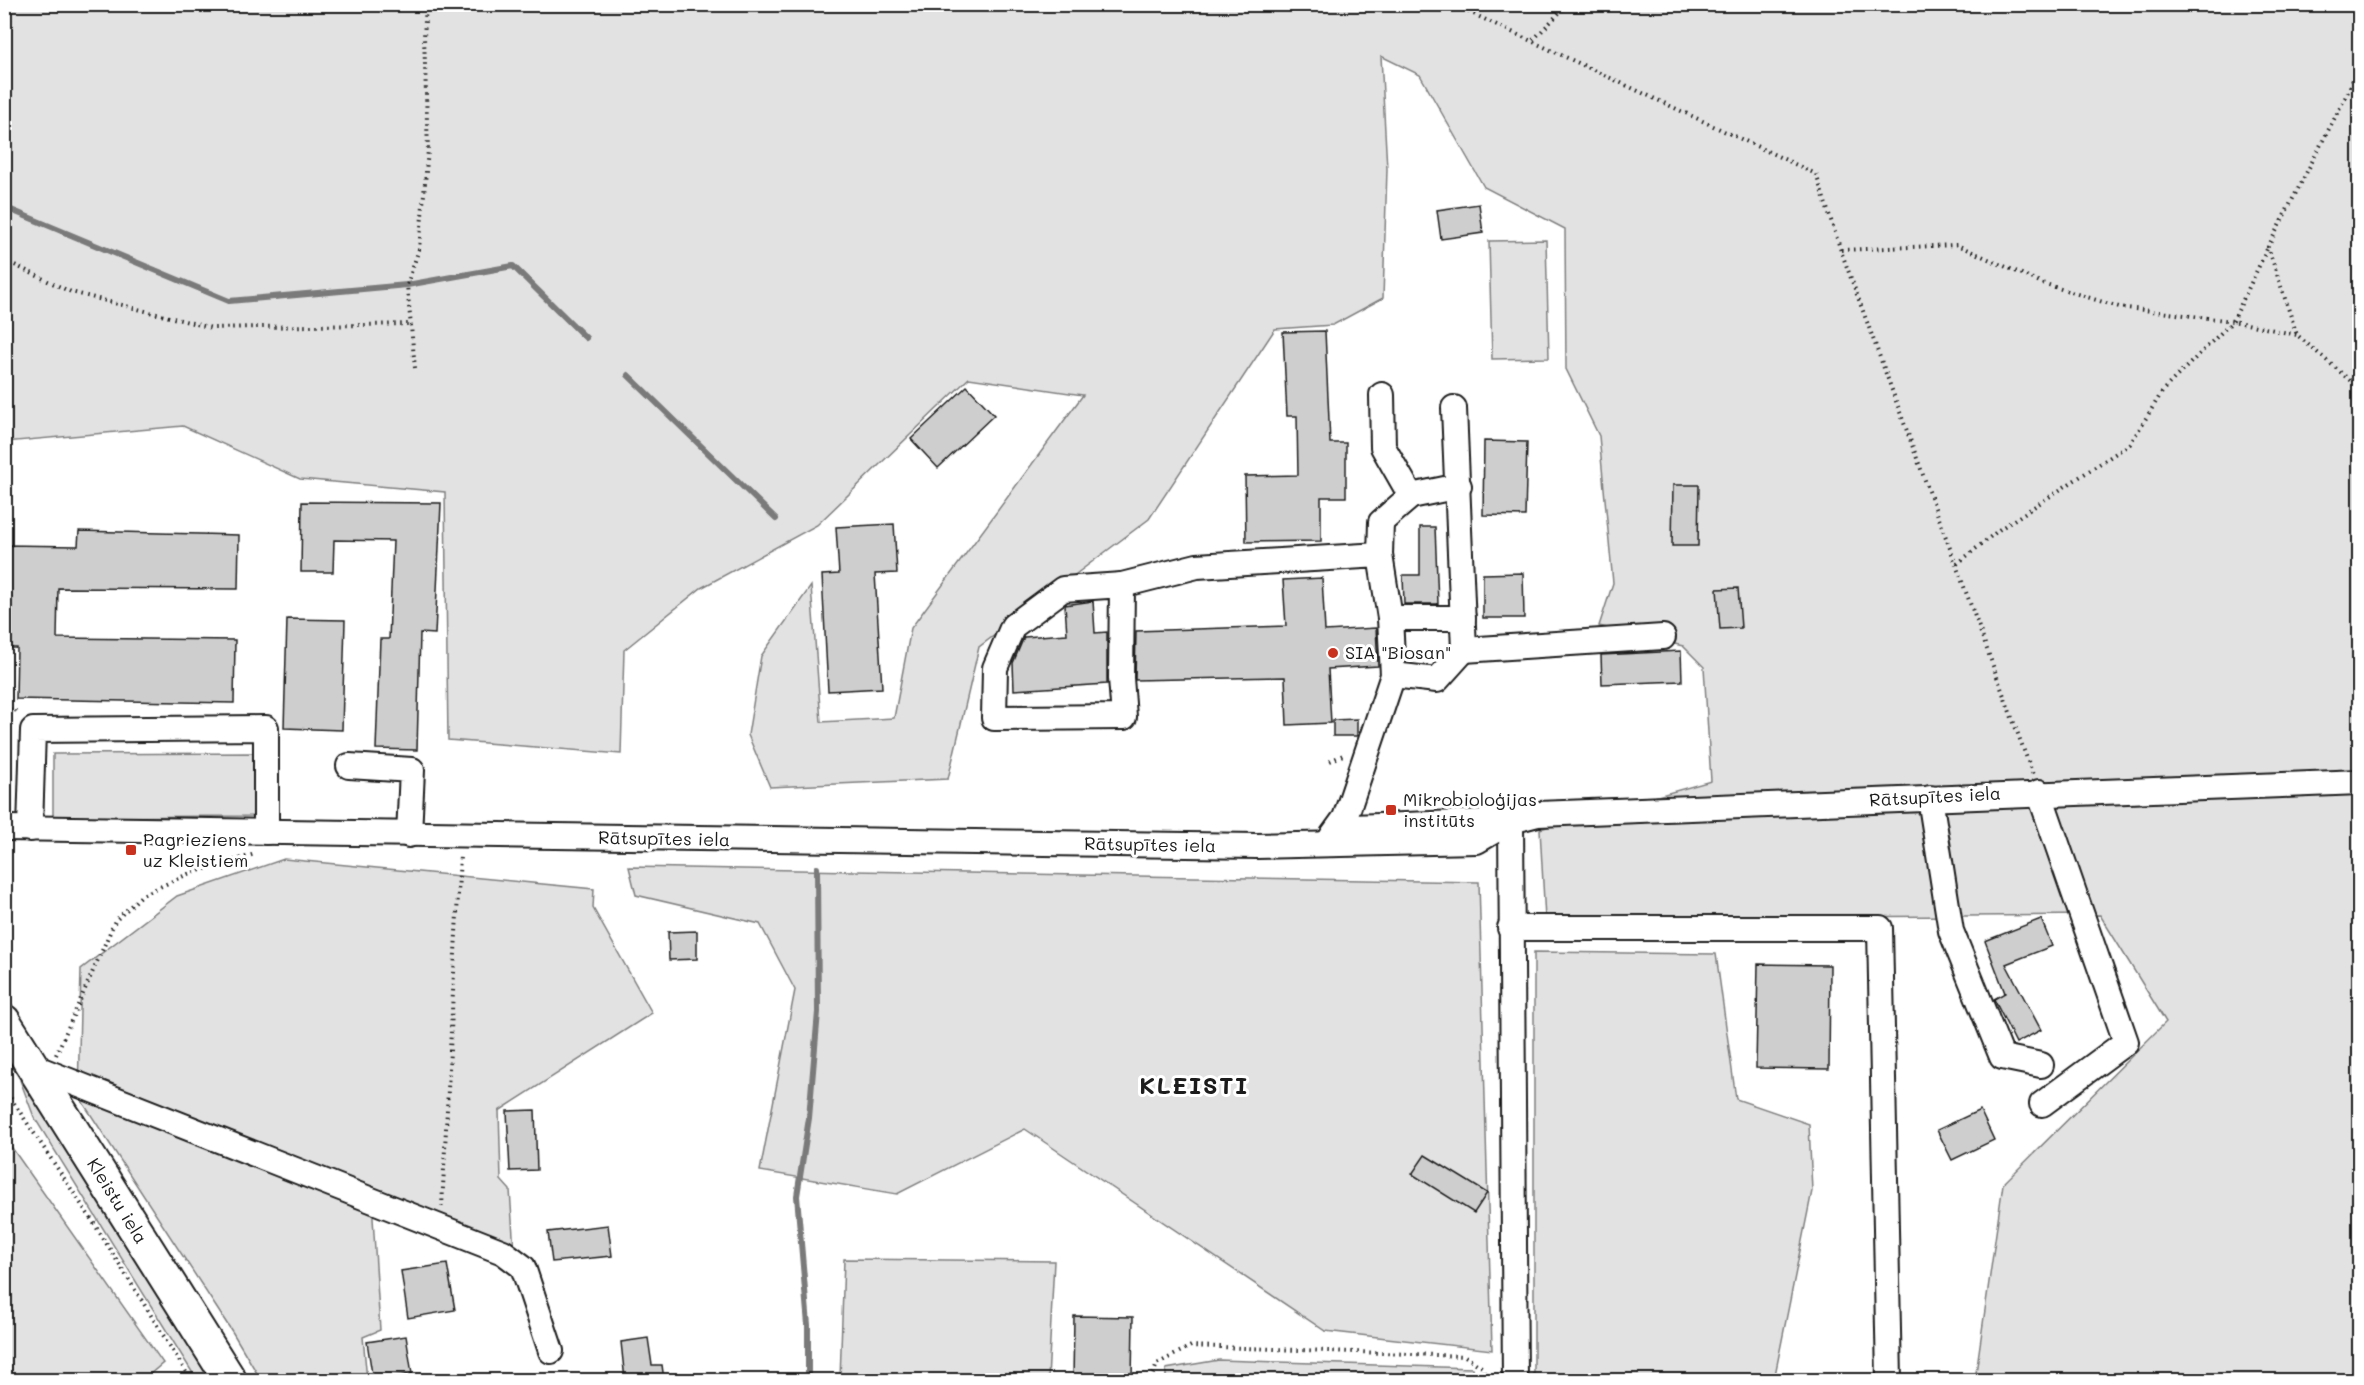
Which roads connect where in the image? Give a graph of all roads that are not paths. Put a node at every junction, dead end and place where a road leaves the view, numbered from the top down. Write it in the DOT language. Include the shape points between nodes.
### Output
graph roads {
  1 [pos="1382,395"];
  2 [pos="1454,408"];
  3 [pos="1459,486"];
  4 [pos="1412,496"];
  5 [pos="1380,555"];
  6 [pos="1122,585"];
  7 [pos="1390,618"];
  8 [pos="1463,618"];
  9 [pos="1663,637"];
  10 [pos="1464,650"];
  11 [pos="1393,675"];
  12 [pos="349,766"];
  13 [pos="2360,782"];
  14 [pos="2039,792"];
  15 [pos="1930,798"];
  16 [pos="1511,820"];
  17 [pos="4,828"];
  18 [pos="30,829"];
  19 [pos="275,833"];
  20 [pos="410,835"];
  21 [pos="1324,844"];
  22 [pos="1510,928"];
  23 [pos="4,1022"];
  24 [pos="45,1061"];
  25 [pos="2041,1065"];
  26 [pos="2042,1104"];
  27 [pos="551,1351"];
  28 [pos="230,1380"];
  29 [pos="1515,1380"];
  30 [pos="1889,1380"];
  1 -- 4 [label="street" via="1383,447"];
  2 -- 3 [label="street"];
  3 -- 4 [label="street"];
  3 -- 8 [label="street"];
  4 -- 5 [label="street" via="1381,522"];
  5 -- 6 [label="street" via="1197,566"];
  5 -- 7 [label="street"];
  6 -- 6 [label="street" via="1124,717 994,718 995,668 1013,626 1063,589"];
  7 -- 8 [label="street"];
  7 -- 11 [label="street"];
  8 -- 10 [label="street"];
  9 -- 10 [label="street"];
  10 -- 11 [label="street" via="1437,680"];
  11 -- 21 [label="street" via="1345,818"];
  12 -- 20 [label="street" via="412,770"];
  13 -- 14 [label="street, Rātsupītes iela"];
  14 -- 15 [label="street, Rātsupītes iela"];
  14 -- 26 [label="street" via="2126,1042"];
  15 -- 16 [label="street, Rātsupītes iela" via="1538,814"];
  15 -- 25 [label="street" via="1951,931 2002,1057"];
  16 -- 21 [label="street, Rātsupītes iela" via="1477,841"];
  16 -- 22 [label="street"];
  17 -- 18 [label="street, Rātsupītes iela"];
  18 -- 19 [label="street, Rātsupītes iela"];
  18 -- 19 [label="street" via="33,730 266,728"];
  19 -- 20 [label="street, Rātsupītes iela"];
  20 -- 21 [label="street, Rātsupītes iela"];
  22 -- 29 [label="street"];
  22 -- 30 [label="street" via="1880,928"];
  23 -- 24 [label="main road, Kleistu iela"];
  24 -- 27 [label="street" via="503,1252 523,1267"];
  24 -- 28 [label="main road, Kleistu iela"];
}
